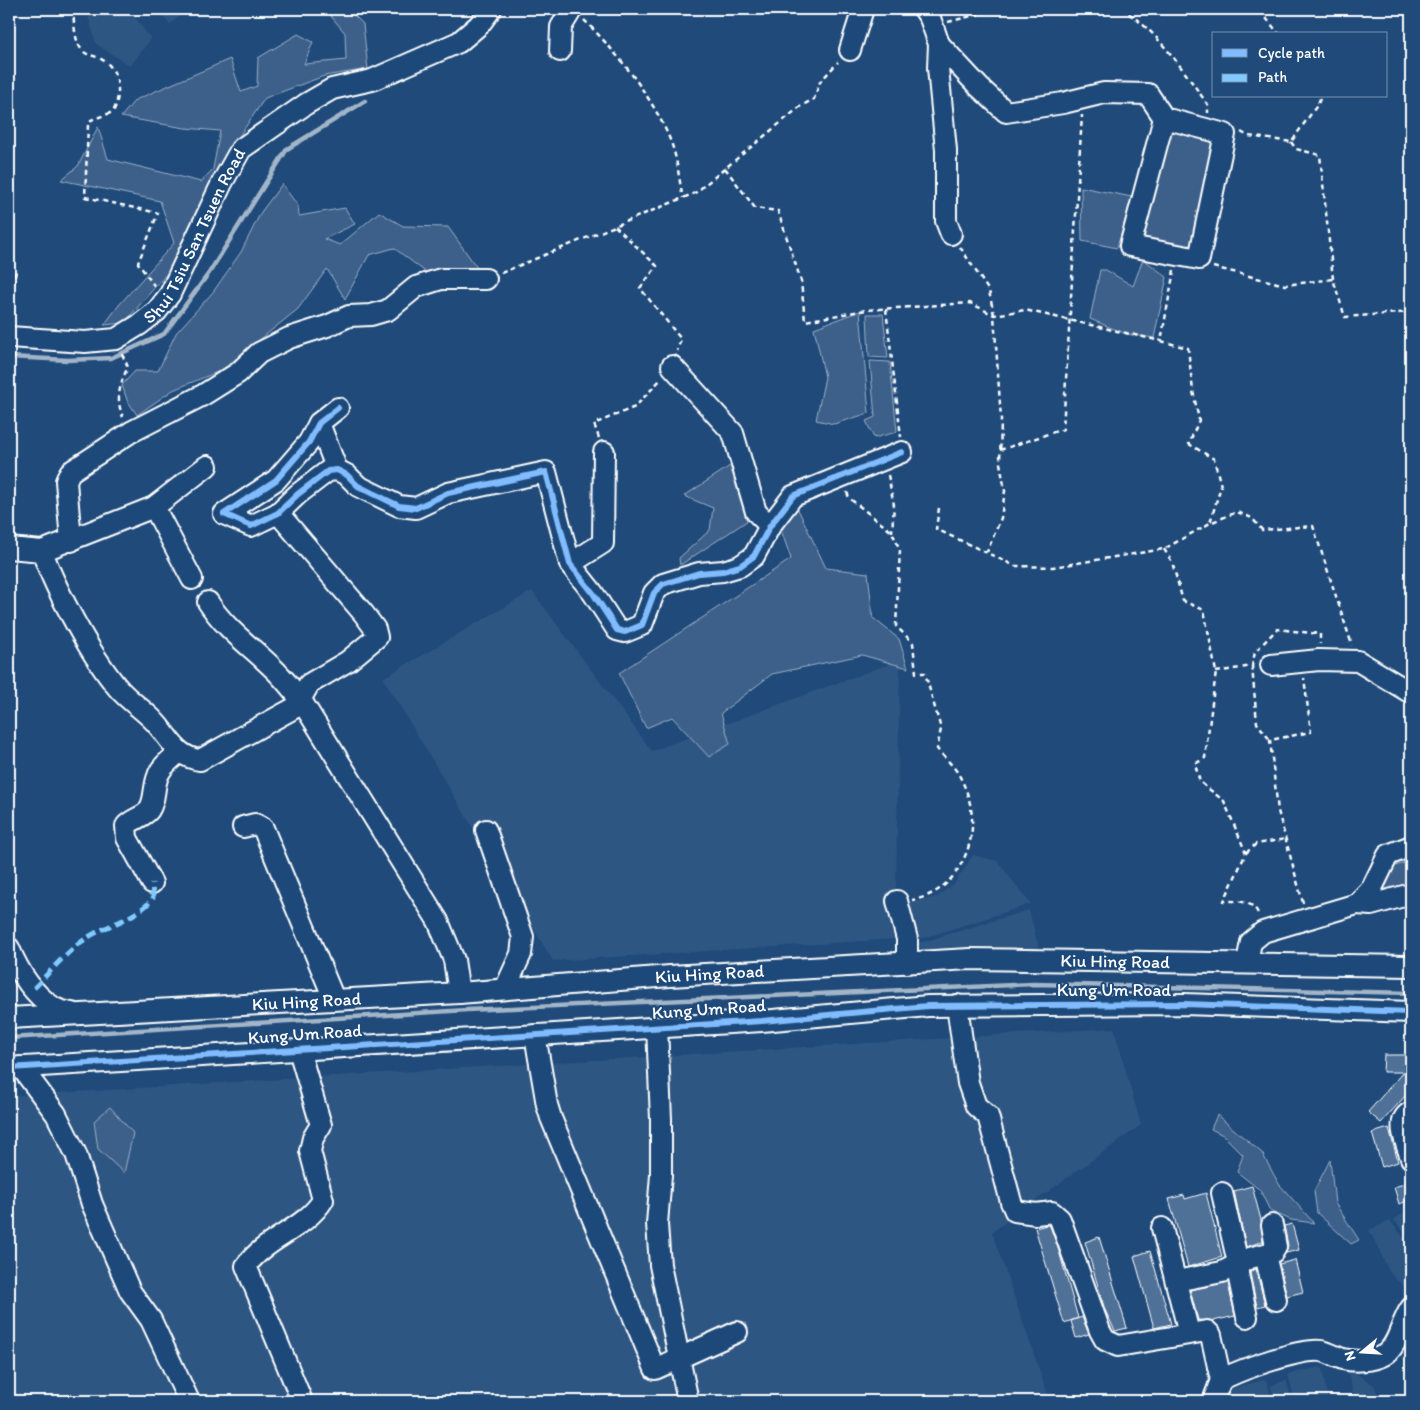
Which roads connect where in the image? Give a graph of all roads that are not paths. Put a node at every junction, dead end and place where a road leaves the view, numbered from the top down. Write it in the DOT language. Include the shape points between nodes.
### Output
graph roads {
  1 [pos="491,9"];
  2 [pos="572,9"];
  3 [pos="863,9"];
  4 [pos="927,14"];
  5 [pos="939,44"];
  6 [pos="850,50"];
  7 [pos="560,51"];
  8 [pos="1164,118"];
  9 [pos="951,234"];
  10 [pos="486,279"];
  11 [pos="9,337"];
  12 [pos="672,366"];
  13 [pos="338,408"];
  14 [pos="319,423"];
  15 [pos="604,452"];
  16 [pos="894,456"];
  17 [pos="207,466"];
  18 [pos="337,470"];
  19 [pos="154,507"];
  20 [pos="278,513"];
  21 [pos="770,526"];
  22 [pos="70,541"];
  23 [pos="9,548"];
  24 [pos="42,551"];
  25 [pos="570,564"];
  26 [pos="192,579"];
  27 [pos="208,602"];
  28 [pos="1262,665"];
  29 [pos="1411,693"];
  30 [pos="302,700"];
  31 [pos="179,752"];
  32 [pos="243,827"];
  33 [pos="486,830"];
  34 [pos="1411,846"];
  35 [pos="152,883"];
  36 [pos="1411,894"];
  37 [pos="897,901"];
  38 [pos="1357,904"];
  39 [pos="9,948"];
  40 [pos="907,962"];
  41 [pos="1248,962"];
  42 [pos="1411,966"];
  43 [pos="505,990"];
  44 [pos="459,993"];
  45 [pos="334,999"];
  46 [pos="957,1005"];
  47 [pos="1411,1012"];
  48 [pos="74,1014"];
  49 [pos="9,1018"];
  50 [pos="657,1027"];
  51 [pos="535,1035"];
  52 [pos="299,1050"];
  53 [pos="15,1068"];
  54 [pos="1411,1112"];
  55 [pos="1411,1158"];
  56 [pos="1222,1193"];
  57 [pos="1272,1226"];
  58 [pos="1162,1228"];
  59 [pos="1266,1255"];
  60 [pos="1238,1263"];
  61 [pos="1176,1281"];
  62 [pos="1276,1300"];
  63 [pos="1411,1308"];
  64 [pos="1246,1317"];
  65 [pos="737,1332"];
  66 [pos="1189,1333"];
  67 [pos="680,1356"];
  68 [pos="1217,1390"];
  69 [pos="189,1401"];
  70 [pos="302,1401"];
  71 [pos="688,1401"];
  1 -- 11 [label="street, Shui Tsiu San Tsuen Road" via="479,25 459,42 372,80 332,89 241,150 165,301 145,320 116,339 85,342"];
  2 -- 7 [label="street" via="561,27"];
  3 -- 6 [label="street"];
  4 -- 5 [label="street"];
  5 -- 8 [label="street" via="1006,112 1104,93 1148,94"];
  5 -- 9 [label="street" via="938,68 946,150 946,221"];
  8 -- 8 [label="street" via="1225,134 1199,259 1130,246"];
  10 -- 22 [label="street" via="441,279 416,287 388,310 348,316 288,338 259,353 238,373 203,395 131,432 70,472 66,481"];
  12 -- 21 [label="street" via="733,433 756,512"];
  13 -- 14 [label="street"];
  14 -- 18 [label="street"];
  14 -- 20 [label="street" via="308,442 276,480 224,514 251,526"];
  15 -- 25 [label="street" via="603,543"];
  16 -- 21 [label="street" via="793,496"];
  17 -- 19 [label="street"];
  18 -- 20 [label="street" via="328,471"];
  18 -- 25 [label="street" via="358,486 398,506 416,508 448,493 546,472"];
  19 -- 22 [label="street"];
  19 -- 26 [label="street"];
  20 -- 30 [label="street" via="364,614 377,636 348,662 309,684"];
  21 -- 25 [label="street" via="754,556 740,566 662,584 654,593 642,625 624,632 611,624 593,593"];
  22 -- 24 [label="street"];
  23 -- 24 [label="street"];
  24 -- 31 [label="street" via="51,576 91,648 118,688 154,722"];
  27 -- 30 [label="street" via="239,639 275,670"];
  28 -- 29 [label="street" via="1358,661"];
  30 -- 31 [label="street" via="296,707 200,760 188,759"];
  30 -- 44 [label="street" via="438,921 454,960"];
  31 -- 35 [label="street" via="157,777 154,800 147,813 132,819 126,826 127,838"];
  32 -- 45 [label="street" via="255,824 263,828"];
  33 -- 43 [label="street" via="523,937 519,960"];
  34 -- 38 [label="street" via="1388,855 1372,888"];
  36 -- 38 [label="street" via="1371,906"];
  37 -- 40 [label="street" via="907,939"];
  38 -- 41 [label="street" via="1263,932 1251,942"];
  39 -- 48 [label="street" via="17,968 34,988 54,1008"];
  40 -- 41 [label="street, Kiu Hing Road" via="970,959"];
  40 -- 43 [label="street, Kiu Hing Road" via="653,977"];
  41 -- 42 [label="street, Kiu Hing Road"];
  43 -- 44 [label="street, Kiu Hing Road"];
  44 -- 45 [label="street, Kiu Hing Road"];
  45 -- 48 [label="street, Kiu Hing Road"];
  46 -- 47 [label="street, Kung Um Road" via="1184,1004"];
  46 -- 50 [label="street, Kung Um Road"];
  46 -- 66 [label="street" via="968,1083 976,1106 988,1116 1011,1202 1015,1211 1052,1212 1060,1219 1105,1340 1118,1346"];
  48 -- 49 [label="street, Kiu Hing Road"];
  50 -- 51 [label="street, Kung Um Road"];
  50 -- 67 [label="street" via="661,1175 657,1224 660,1265"];
  51 -- 52 [label="street, Kung Um Road"];
  51 -- 67 [label="street" via="551,1118 655,1369"];
  52 -- 53 [label="street, Kung Um Road"];
  52 -- 70 [label="street" via="322,1126 313,1138 310,1151 323,1200 316,1211 274,1239 246,1266"];
  53 -- 69 [label="street" via="56,1114 130,1291 151,1320"];
  54 -- 55 [label="street" via="1402,1124"];
  56 -- 60 [label="street"];
  57 -- 59 [label="street" via="1276,1248"];
  58 -- 61 [label="street"];
  59 -- 60 [label="street"];
  59 -- 62 [label="street"];
  60 -- 61 [label="street" via="1222,1272"];
  60 -- 64 [label="street"];
  61 -- 66 [label="street"];
  63 -- 68 [label="street" via="1386,1354 1369,1360 1345,1360 1321,1351 1297,1354"];
  65 -- 67 [label="street"];
  66 -- 68 [label="street" via="1207,1331 1211,1335"];
  67 -- 71 [label="street"];
}
